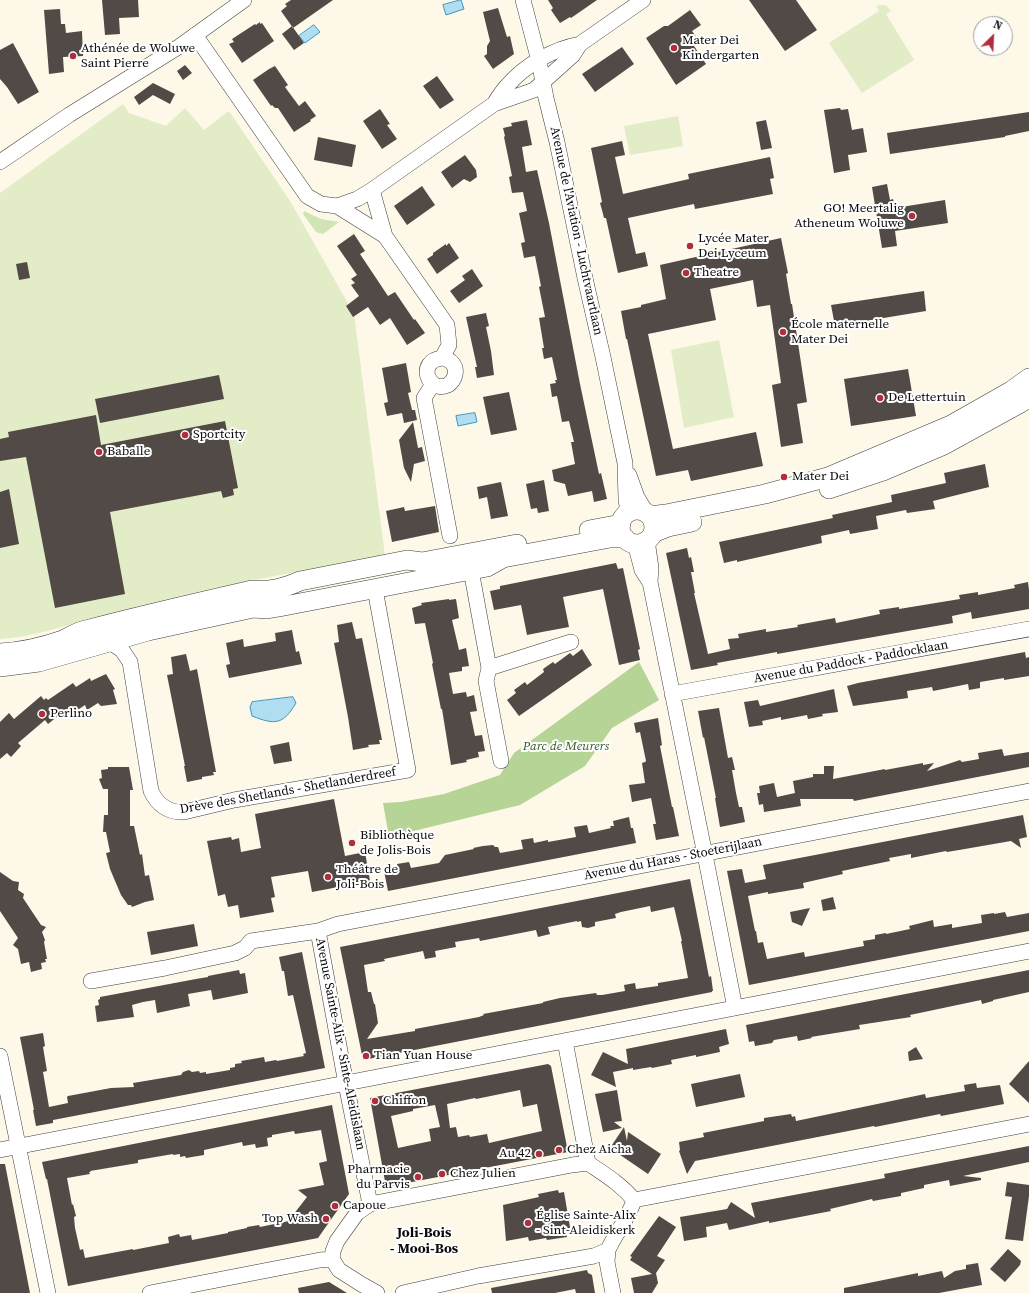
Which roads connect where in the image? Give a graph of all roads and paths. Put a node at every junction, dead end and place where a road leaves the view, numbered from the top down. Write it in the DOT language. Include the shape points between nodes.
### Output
graph roads {
  1 [pos="244,0"];
  2 [pos="523,0"];
  3 [pos="643,0"];
  4 [pos="195,35"];
  5 [pos="580,44"];
  6 [pos="538,61"];
  7 [pos="543,83"];
  8 [pos="494,104"];
  9 [pos="0,162"];
  10 [pos="372,190"];
  11 [pos="337,206"];
  12 [pos="385,236"];
  13 [pos="442,358"];
  14 [pos="1029,378"];
  15 [pos="433,384"];
  16 [pos="1029,398"];
  17 [pos="638,527"];
  18 [pos="450,536"];
  19 [pos="471,570"];
  20 [pos="375,589"];
  21 [pos="1029,630"];
  22 [pos="110,642"];
  23 [pos="570,642"];
  24 [pos="0,653"];
  25 [pos="0,667"];
  26 [pos="489,668"];
  27 [pos="672,694"];
  28 [pos="501,761"];
  29 [pos="1029,791"];
  30 [pos="705,853"];
  31 [pos="318,931"];
  32 [pos="1029,951"];
  33 [pos="91,981"];
  34 [pos="735,1008"];
  35 [pos="565,1042"];
  36 [pos="0,1056"];
  37 [pos="346,1084"];
  38 [pos="1029,1124"];
  39 [pos="19,1147"];
  40 [pos="0,1150"];
  41 [pos="588,1163"];
  42 [pos="634,1200"];
  43 [pos="370,1204"];
  44 [pos="608,1250"];
  45 [pos="332,1259"];
  46 [pos="48,1293"];
  47 [pos="150,1293"];
  48 [pos="377,1293"];
  49 [pos="404,1293"];
  50 [pos="613,1293"];
  1 -- 4 [label="street"];
  2 -- 6 [label="street, Avenue de l'Aviation - Luchtvaartlaan"];
  3 -- 5 [label="street"];
  4 -- 9 [label="street"];
  4 -- 11 [label="street" via="307,196 321,204"];
  5 -- 6 [label="street" via="568,46"];
  5 -- 7 [label="street" via="573,55"];
  6 -- 7 [label="street, Avenue de l'Aviation - Luchtvaartlaan"];
  6 -- 8 [label="street" via="507,86"];
  7 -- 8 [label="street" via="534,90"];
  7 -- 17 [label="street, Avenue de l'Aviation - Luchtvaartlaan" via="625,463 637,497"];
  8 -- 10 [label="street"];
  10 -- 11 [label="street"];
  10 -- 12 [label="street"];
  11 -- 12 [label="street"];
  12 -- 13 [label="street" via="447,325 449,345"];
  13 -- 15 [label="street" via="435,359 428,365 427,375"];
  13 -- 15 [label="street" via="452,362 456,374 446,385"];
  14 -- 17 [label="street" via="951,425 828,477 765,494 666,514"];
  15 -- 18 [label="street" via="424,398"];
  16 -- 17 [label="street" via="944,445 883,471 812,495 668,527"];
  17 -- 19 [label="street" via="610,538 503,558 487,567"];
  17 -- 24 [label="street" via="422,562 407,560 382,564 300,581 276,590 252,590 80,632 36,648"];
  17 -- 27 [label="street, Avenue de l'Aviation - Luchtvaartlaan" via="642,570 650,582"];
  19 -- 20 [label="street"];
  19 -- 26 [label="street"];
  20 -- 22 [label="street" via="267,609 253,608"];
  20 -- 22 [label="street, Drève des Shetlands - Shetlanderdreef" via="408,770 234,800 184,812 161,806 151,791 130,662 122,650"];
  21 -- 27 [label="street, Avenue du Paddock - Paddocklaan"];
  22 -- 25 [label="street" via="39,662"];
  23 -- 26 [label="street"];
  26 -- 28 [label="street" via="486,681"];
  27 -- 30 [label="street, Avenue de l'Aviation - Luchtvaartlaan"];
  29 -- 30 [label="street, Avenue du Haras - Stoeterijlaan"];
  30 -- 31 [label="street, Avenue du Haras - Stoeterijlaan" via="338,924"];
  30 -- 34 [label="street, Avenue de l'Aviation - Luchtvaartlaan"];
  31 -- 33 [label="street, Avenue du Haras - Stoeterijlaan" via="251,941 235,953"];
  31 -- 37 [label="street, Avenue Sainte-Alix - Sinte-Aleidislaan"];
  32 -- 34 [label="street"];
  34 -- 35 [label="street"];
  35 -- 37 [label="street"];
  35 -- 41 [label="street"];
  36 -- 39 [label="street"];
  37 -- 39 [label="street"];
  37 -- 43 [label="street, Avenue Sainte-Alix - Sinte-Aleidislaan"];
  38 -- 42 [label="street"];
  39 -- 40 [label="street"];
  39 -- 46 [label="street"];
  41 -- 42 [label="street" via="618,1183"];
  41 -- 43 [label="street"];
  42 -- 44 [label="street" via="632,1209"];
  43 -- 45 [label="street" via="356,1213 337,1241"];
  44 -- 49 [label="street" via="594,1256 478,1276"];
  44 -- 50 [label="street" via="607,1262"];
  45 -- 47 [label="street"];
  45 -- 48 [label="street" via="339,1270"];
}
